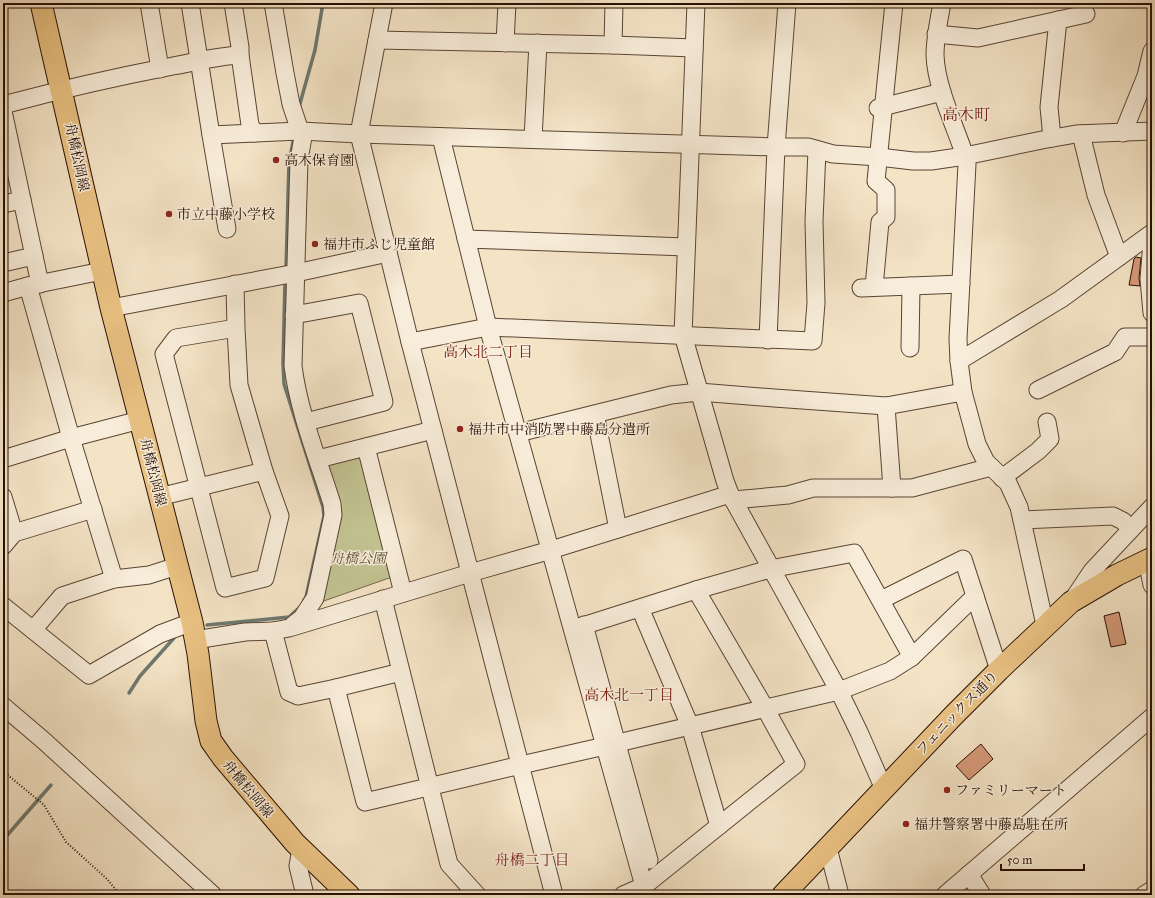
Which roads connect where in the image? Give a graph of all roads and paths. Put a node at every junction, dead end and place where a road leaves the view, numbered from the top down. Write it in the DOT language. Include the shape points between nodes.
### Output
graph roads {
  1 [pos="41,3"];
  2 [pos="149,3"];
  3 [pos="190,3"];
  4 [pos="233,3"];
  5 [pos="273,3"];
  6 [pos="384,3"];
  7 [pos="507,3"];
  8 [pos="614,3"];
  9 [pos="696,3"];
  10 [pos="787,3"];
  11 [pos="894,3"];
  12 [pos="942,3"];
  13 [pos="1086,14"];
  14 [pos="1058,20"];
  15 [pos="936,34"];
  16 [pos="377,40"];
  17 [pos="505,43"];
  18 [pos="538,43"];
  19 [pos="613,45"];
  20 [pos="694,48"];
  21 [pos="1152,51"];
  22 [pos="240,55"];
  23 [pos="200,61"];
  24 [pos="160,69"];
  25 [pos="62,89"];
  26 [pos="942,92"];
  27 [pos="3,105"];
  28 [pos="881,107"];
  29 [pos="3,111"];
  30 [pos="302,131"];
  31 [pos="1152,131"];
  32 [pos="255,133"];
  33 [pos="1123,133"];
  34 [pos="359,134"];
  35 [pos="1081,134"];
  36 [pos="211,135"];
  37 [pos="441,136"];
  38 [pos="1052,138"];
  39 [pos="533,139"];
  40 [pos="690,144"];
  41 [pos="7,145"];
  42 [pos="776,147"];
  43 [pos="817,150"];
  44 [pos="965,156"];
  45 [pos="879,157"];
  46 [pos="22,200"];
  47 [pos="3,204"];
  48 [pos="227,229"];
  49 [pos="1152,232"];
  50 [pos="466,239"];
  51 [pos="1152,242"];
  52 [pos="686,247"];
  53 [pos="388,253"];
  54 [pos="34,256"];
  55 [pos="1119,257"];
  56 [pos="3,262"];
  57 [pos="102,271"];
  58 [pos="296,273"];
  59 [pos="235,284"];
  60 [pos="961,284"];
  61 [pos="34,285"];
  62 [pos="911,286"];
  63 [pos="3,293"];
  64 [pos="111,308"];
  65 [pos="1152,313"];
  66 [pos="294,315"];
  67 [pos="488,327"];
  68 [pos="236,328"];
  69 [pos="683,335"];
  70 [pos="1152,337"];
  71 [pos="768,340"];
  72 [pos="410,342"];
  73 [pos="910,348"];
  74 [pos="959,361"];
  75 [pos="1038,390"];
  76 [pos="699,392"];
  77 [pos="963,392"];
  78 [pos="886,406"];
  79 [pos="595,414"];
  80 [pos="140,420"];
  81 [pos="306,422"];
  82 [pos="1047,422"];
  83 [pos="433,430"];
  84 [pos="518,433"];
  85 [pos="71,438"];
  86 [pos="366,447"];
  87 [pos="3,459"];
  88 [pos="318,459"];
  89 [pos="264,471"];
  90 [pos="997,472"];
  91 [pos="199,487"];
  92 [pos="892,488"];
  93 [pos="3,497"];
  94 [pos="159,497"];
  95 [pos="731,498"];
  96 [pos="1152,507"];
  97 [pos="93,509"];
  98 [pos="1022,520"];
  99 [pos="618,529"];
  100 [pos="1131,529"];
  101 [pos="8,539"];
  102 [pos="551,550"];
  103 [pos="1150,559"];
  104 [pos="177,566"];
  105 [pos="770,569"];
  106 [pos="470,573"];
  107 [pos="114,580"];
  108 [pos="1152,585"];
  109 [pos="696,590"];
  110 [pos="403,593"];
  111 [pos="976,596"];
  112 [pos="383,599"];
  113 [pos="880,600"];
  114 [pos="1071,602"];
  115 [pos="3,606"];
  116 [pos="640,608"];
  117 [pos="1046,625"];
  118 [pos="579,627"];
  119 [pos="281,629"];
  120 [pos="33,630"];
  121 [pos="194,631"];
  122 [pos="912,657"];
  123 [pos="999,670"];
  124 [pos="401,672"];
  125 [pos="336,688"];
  126 [pos="839,691"];
  127 [pos="3,706"];
  128 [pos="765,708"];
  129 [pos="1152,717"];
  130 [pos="690,726"];
  131 [pos="611,745"];
  132 [pos="521,765"];
  133 [pos="3,771"];
  134 [pos="430,786"];
  135 [pos="884,789"];
  136 [pos="718,826"];
  137 [pos="828,848"];
  138 [pos="300,849"];
  139 [pos="969,874"];
  140 [pos="649,882"];
  141 [pos="1152,890"];
  142 [pos="120,895"];
  143 [pos="213,895"];
  144 [pos="305,895"];
  145 [pos="349,895"];
  146 [pos="477,895"];
  147 [pos="554,895"];
  148 [pos="623,895"];
  149 [pos="783,895"];
  150 [pos="840,895"];
  151 [pos="945,895"];
  152 [pos="982,895"];
  153 [pos="1144,895"];
  1 -- 25 [label="main road, 舟橋松岡線"];
  2 -- 24 [label="street"];
  3 -- 23 [label="street"];
  4 -- 22 [label="street"];
  5 -- 30 [label="street" via="291,104"];
  6 -- 16 [label="street"];
  7 -- 17 [label="street"];
  8 -- 19 [label="street"];
  9 -- 20 [label="street"];
  10 -- 42 [label="street"];
  11 -- 28 [label="street"];
  12 -- 15 [label="street"];
  13 -- 14 [label="street"];
  14 -- 15 [label="street" via="978,38"];
  14 -- 38 [label="street" via="1049,107"];
  15 -- 26 [label="street" via="935,56"];
  16 -- 17 [label="street"];
  16 -- 34 [label="street"];
  17 -- 18 [label="street"];
  18 -- 19 [label="street"];
  18 -- 39 [label="street"];
  19 -- 20 [label="street"];
  20 -- 40 [label="street"];
  21 -- 33 [label="street" via="1146,76"];
  22 -- 23 [label="street"];
  22 -- 32 [label="street" via="250,125"];
  23 -- 24 [label="street"];
  23 -- 36 [label="street"];
  24 -- 25 [label="street"];
  25 -- 27 [label="street"];
  25 -- 57 [label="main road, 舟橋松岡線"];
  26 -- 28 [label="street"];
  26 -- 44 [label="street"];
  28 -- 45 [label="street"];
  29 -- 41 [label="street"];
  30 -- 32 [label="street"];
  30 -- 34 [label="street"];
  30 -- 58 [label="street"];
  31 -- 33 [label="street"];
  32 -- 36 [label="street"];
  33 -- 35 [label="street"];
  34 -- 37 [label="street"];
  34 -- 53 [label="street"];
  35 -- 38 [label="street"];
  35 -- 55 [label="street" via="1096,195"];
  36 -- 48 [label="street"];
  37 -- 39 [label="street"];
  37 -- 50 [label="street"];
  38 -- 44 [label="street"];
  39 -- 40 [label="street"];
  40 -- 42 [label="street"];
  40 -- 52 [label="street"];
  41 -- 46 [label="street"];
  42 -- 43 [label="street" via="808,147"];
  42 -- 71 [label="street"];
  43 -- 45 [label="street" via="833,154"];
  43 -- 71 [label="street" via="814,221 816,303 813,342"];
  44 -- 45 [label="street" via="930,161"];
  44 -- 60 [label="street" via="967,164"];
  45 -- 62 [label="street" via="876,181 886,190 886,217 880,222 867,287"];
  46 -- 47 [label="street"];
  46 -- 54 [label="street"];
  49 -- 55 [label="street"];
  50 -- 52 [label="street"];
  50 -- 67 [label="street"];
  51 -- 65 [label="street" via="1149,279"];
  52 -- 69 [label="street"];
  53 -- 58 [label="street"];
  53 -- 72 [label="street"];
  54 -- 56 [label="street"];
  54 -- 61 [label="street"];
  55 -- 74 [label="street" via="1062,299"];
  57 -- 61 [label="street"];
  57 -- 64 [label="main road, 舟橋松岡線"];
  58 -- 59 [label="street"];
  58 -- 66 [label="street"];
  59 -- 64 [label="street"];
  59 -- 68 [label="street"];
  60 -- 62 [label="street"];
  60 -- 74 [label="street"];
  61 -- 63 [label="street"];
  61 -- 85 [label="street"];
  62 -- 73 [label="street"];
  64 -- 80 [label="main road, 舟橋松岡線"];
  66 -- 81 [label="street" via="295,385"];
  66 -- 81 [label="street" via="359,303 384,402"];
  67 -- 69 [label="street"];
  67 -- 72 [label="street"];
  67 -- 84 [label="street"];
  68 -- 89 [label="street" via="239,385"];
  68 -- 91 [label="street" via="176,338 164,354"];
  69 -- 71 [label="street"];
  69 -- 76 [label="street"];
  70 -- 75 [label="street" via="1125,337 1115,352"];
  72 -- 83 [label="street"];
  74 -- 77 [label="street"];
  76 -- 78 [label="street"];
  76 -- 79 [label="street" via="671,395"];
  76 -- 95 [label="street"];
  77 -- 78 [label="street"];
  77 -- 90 [label="street" via="977,444 986,462"];
  78 -- 92 [label="street"];
  79 -- 84 [label="street"];
  79 -- 99 [label="street"];
  80 -- 85 [label="street"];
  80 -- 94 [label="main road, 舟橋松岡線"];
  81 -- 88 [label="street"];
  82 -- 90 [label="street" via="1050,439 1038,451"];
  83 -- 86 [label="street"];
  83 -- 106 [label="street"];
  84 -- 102 [label="street"];
  85 -- 87 [label="street"];
  85 -- 97 [label="street"];
  86 -- 88 [label="street"];
  86 -- 110 [label="street"];
  88 -- 119 [label="street" via="332,504 333,516 315,598 302,618"];
  89 -- 91 [label="street"];
  89 -- 91 [label="street" via="280,516 265,578 225,588"];
  90 -- 92 [label="street" via="912,488"];
  90 -- 98 [label="street" via="1008,483"];
  91 -- 94 [label="street"];
  92 -- 95 [label="street" via="813,488 788,495"];
  93 -- 101 [label="street"];
  94 -- 104 [label="main road, 舟橋松岡線"];
  95 -- 99 [label="street"];
  95 -- 105 [label="street"];
  96 -- 100 [label="street"];
  97 -- 101 [label="street"];
  97 -- 107 [label="street"];
  98 -- 100 [label="street" via="1113,516"];
  98 -- 117 [label="street"];
  99 -- 102 [label="street"];
  100 -- 114 [label="street" via="1092,571"];
  102 -- 106 [label="street"];
  102 -- 118 [label="street"];
  103 -- 108 [label="street"];
  103 -- 114 [label="main road, フェニックス通り"];
  104 -- 107 [label="street" via="149,575"];
  104 -- 121 [label="main road, 舟橋松岡線"];
  105 -- 109 [label="street"];
  105 -- 113 [label="street" via="854,553"];
  105 -- 126 [label="street"];
  106 -- 110 [label="street"];
  106 -- 132 [label="street"];
  107 -- 120 [label="street" via="62,596"];
  109 -- 116 [label="street"];
  109 -- 128 [label="street"];
  110 -- 112 [label="street"];
  111 -- 113 [label="street" via="963,559"];
  111 -- 122 [label="street"];
  111 -- 123 [label="street"];
  112 -- 119 [label="street"];
  112 -- 124 [label="street"];
  113 -- 122 [label="street"];
  114 -- 117 [label="main road, フェニックス通り"];
  115 -- 120 [label="street"];
  116 -- 118 [label="street"];
  116 -- 130 [label="street"];
  117 -- 123 [label="main road, フェニックス通り"];
  118 -- 131 [label="street"];
  119 -- 121 [label="street" via="245,632"];
  119 -- 125 [label="street" via="289,692 298,696"];
  120 -- 121 [label="street" via="89,675 160,634"];
  121 -- 138 [label="main road, 舟橋松岡線" via="211,741 222,758"];
  122 -- 126 [label="street" via="890,671"];
  123 -- 135 [label="main road, フェニックス通り"];
  124 -- 125 [label="street"];
  124 -- 134 [label="street"];
  125 -- 134 [label="street" via="365,802"];
  126 -- 128 [label="street"];
  126 -- 135 [label="street"];
  127 -- 143 [label="street"];
  128 -- 130 [label="street"];
  128 -- 136 [label="street" via="796,764"];
  129 -- 139 [label="street"];
  130 -- 131 [label="street"];
  130 -- 136 [label="street"];
  131 -- 132 [label="street"];
  131 -- 140 [label="street"];
  132 -- 134 [label="street"];
  132 -- 147 [label="street"];
  133 -- 142 [label="path" via="44,806 66,842 107,879"];
  134 -- 146 [label="street" via="449,864"];
  135 -- 137 [label="main road, フェニックス通り"];
  136 -- 140 [label="street"];
  137 -- 149 [label="main road, フェニックス通り"];
  137 -- 150 [label="street"];
  138 -- 144 [label="street" via="298,866"];
  138 -- 145 [label="main road, 舟橋松岡線"];
  139 -- 151 [label="street"];
  139 -- 152 [label="street"];
  140 -- 148 [label="street"];
  141 -- 153 [label="street"];
}
